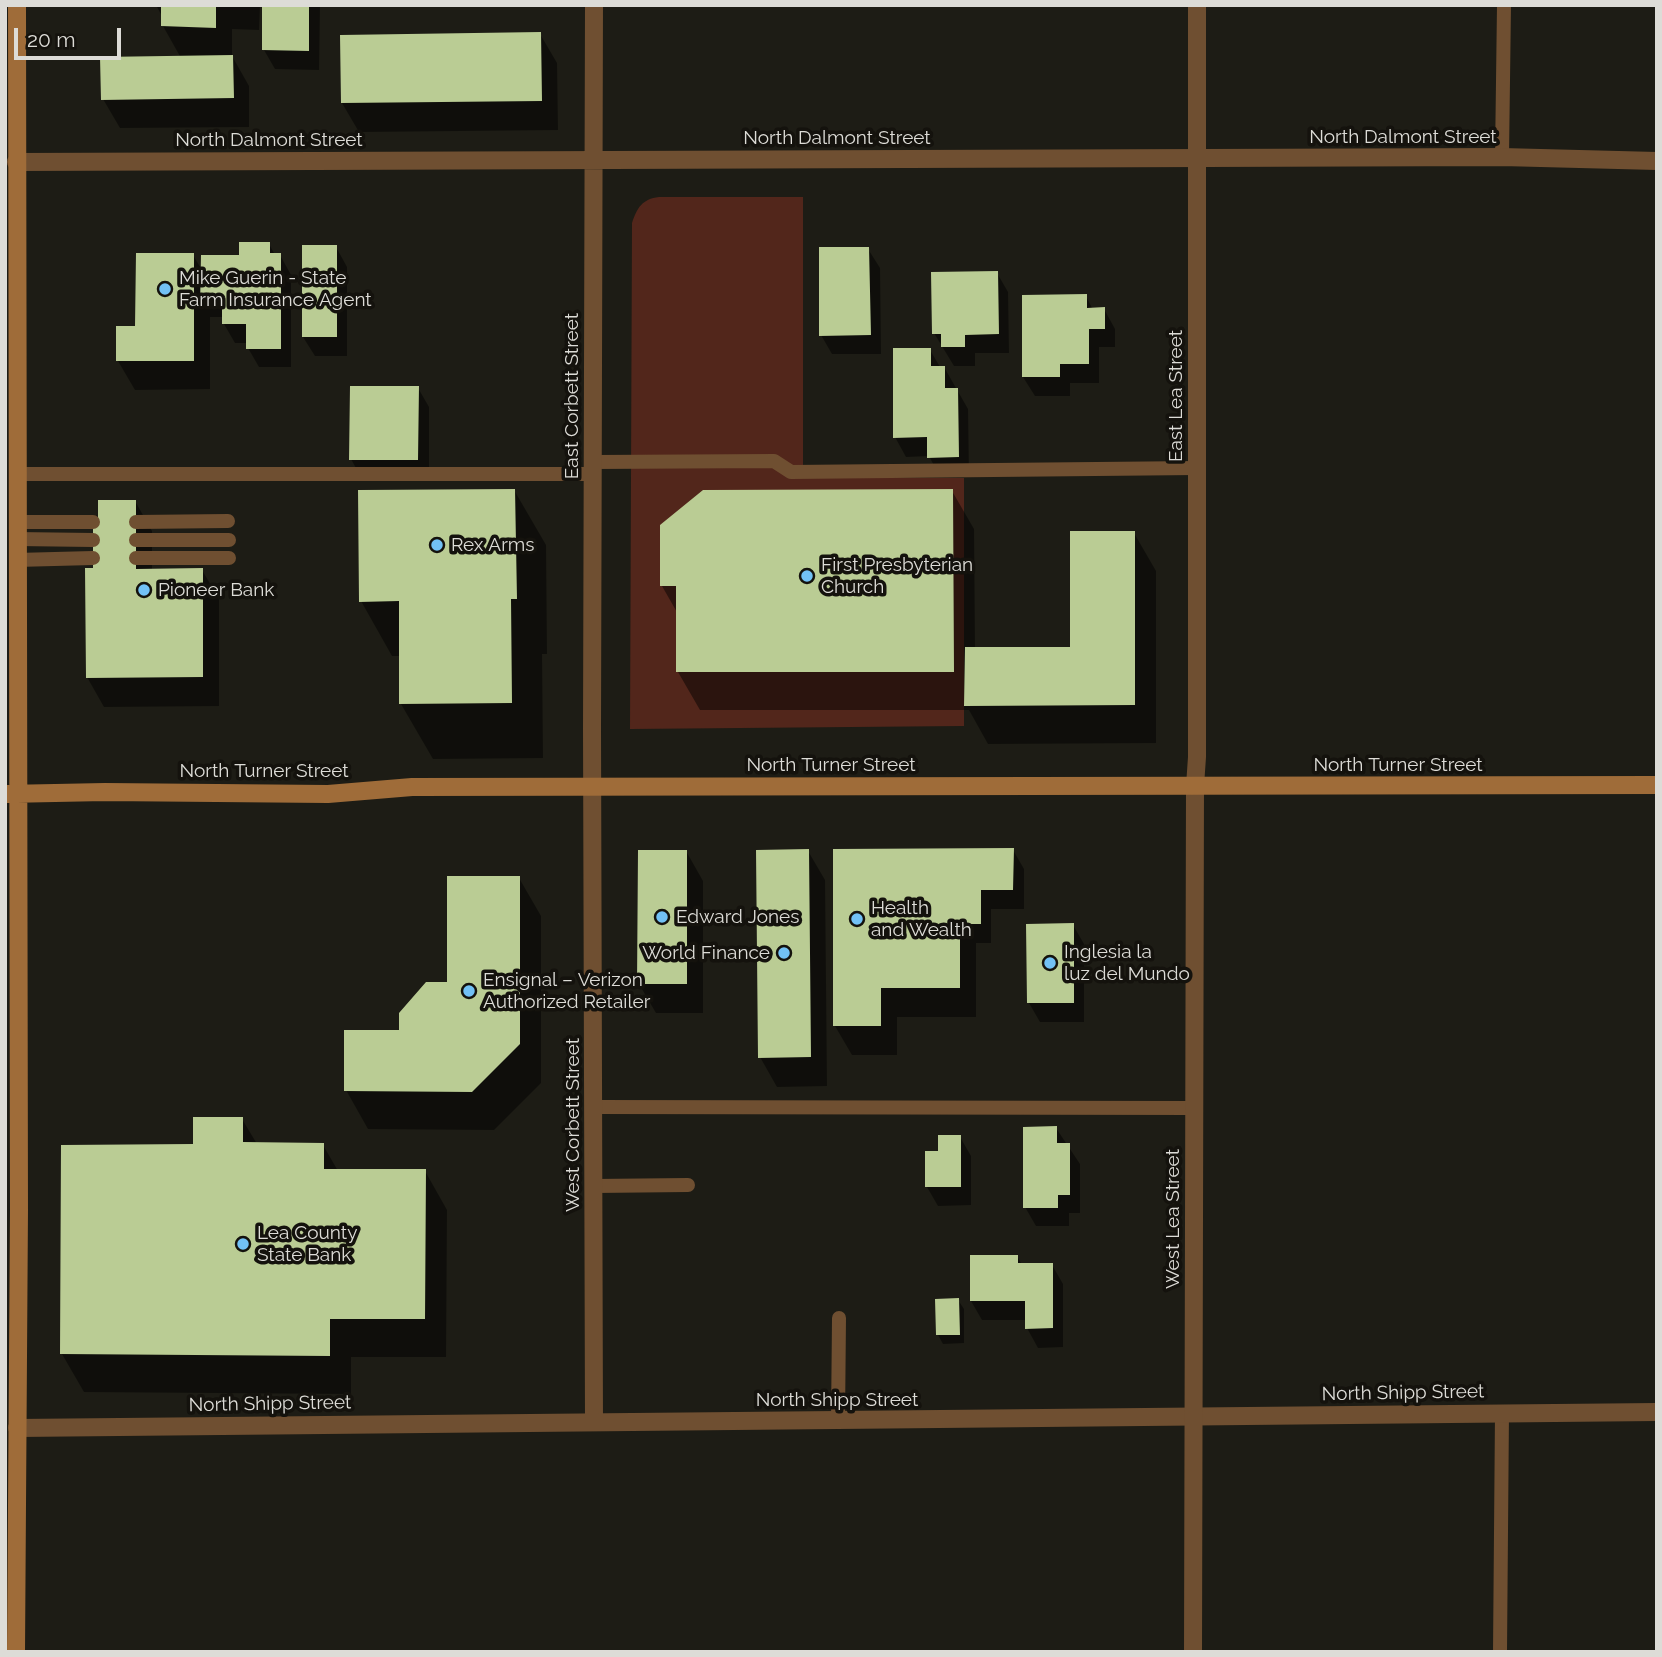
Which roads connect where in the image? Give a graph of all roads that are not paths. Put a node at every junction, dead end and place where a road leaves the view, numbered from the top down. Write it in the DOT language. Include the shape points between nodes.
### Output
graph roads {
  1 [pos="17,5"];
  2 [pos="594,5"];
  3 [pos="1197,5"];
  4 [pos="1504,5"];
  5 [pos="1502,157"];
  6 [pos="1197,158"];
  7 [pos="594,160"];
  8 [pos="1657,160"];
  9 [pos="16,162"];
  10 [pos="16,230"];
  11 [pos="5,247"];
  12 [pos="593,468"];
  13 [pos="1197,468"];
  14 [pos="16,474"];
  15 [pos="228,521"];
  16 [pos="93,522"];
  17 [pos="136,522"];
  18 [pos="17,530"];
  19 [pos="93,540"];
  20 [pos="136,540"];
  21 [pos="229,540"];
  22 [pos="93,558"];
  23 [pos="136,558"];
  24 [pos="229,558"];
  25 [pos="16,560"];
  26 [pos="1657,785"];
  27 [pos="1195,786"];
  28 [pos="592,787"];
  29 [pos="11,794"];
  30 [pos="5,1096"];
  31 [pos="594,1107"];
  32 [pos="1195,1108"];
  33 [pos="19,1121"];
  34 [pos="594,1185"];
  35 [pos="688,1185"];
  36 [pos="12,1209"];
  37 [pos="839,1318"];
  38 [pos="1502,1412"];
  39 [pos="1657,1412"];
  40 [pos="1194,1417"];
  41 [pos="838,1421"];
  42 [pos="594,1422"];
  43 [pos="11,1428"];
  44 [pos="16,1652"];
  45 [pos="1193,1652"];
  46 [pos="1500,1652"];
  1 -- 9 [label="main road"];
  2 -- 7 [label="street, East Corbett Street"];
  3 -- 6 [label="street, East Lea Street"];
  4 -- 5 [label="lane"];
  5 -- 6 [label="street, North Dalmont Street"];
  5 -- 8 [label="street, North Dalmont Street"];
  6 -- 7 [label="street, North Dalmont Street"];
  6 -- 13 [label="street, East Lea Street"];
  7 -- 9 [label="street, North Dalmont Street"];
  7 -- 12 [label="street, East Corbett Street"];
  9 -- 10 [label="main road"];
  10 -- 11 [label="main road"];
  10 -- 14 [label="main road"];
  12 -- 13 [label="lane" via="774,461 791,472"];
  12 -- 14 [label="lane"];
  12 -- 28 [label="street, East Corbett Street"];
  13 -- 27 [label="street, East Lea Street"];
  14 -- 18 [label="main road"];
  15 -- 17 [label="lane"];
  16 -- 18 [label="lane"];
  18 -- 19 [label="lane"];
  18 -- 25 [label="main road"];
  20 -- 21 [label="lane"];
  22 -- 25 [label="lane"];
  23 -- 24 [label="lane"];
  25 -- 29 [label="main road"];
  26 -- 27 [label="main road, North Turner Street"];
  27 -- 28 [label="main road, North Turner Street"];
  27 -- 32 [label="street, West Lea Street"];
  28 -- 29 [label="main road, North Turner Street" via="412,787 328,794"];
  28 -- 31 [label="street, West Corbett Street"];
  29 -- 33 [label="main road"];
  30 -- 33 [label="main road"];
  31 -- 32 [label="lane"];
  31 -- 34 [label="street, West Corbett Street"];
  32 -- 40 [label="street, West Lea Street"];
  33 -- 36 [label="main road"];
  34 -- 35 [label="lane"];
  34 -- 42 [label="street, West Corbett Street"];
  36 -- 43 [label="main road"];
  37 -- 41 [label="lane"];
  38 -- 39 [label="street, North Shipp Street"];
  38 -- 40 [label="street, North Shipp Street"];
  38 -- 46 [label="lane"];
  40 -- 41 [label="street, North Shipp Street"];
  40 -- 45 [label="street, West Lea Street"];
  41 -- 42 [label="street, North Shipp Street"];
  42 -- 43 [label="street, North Shipp Street"];
  43 -- 44 [label="main road"];
}
